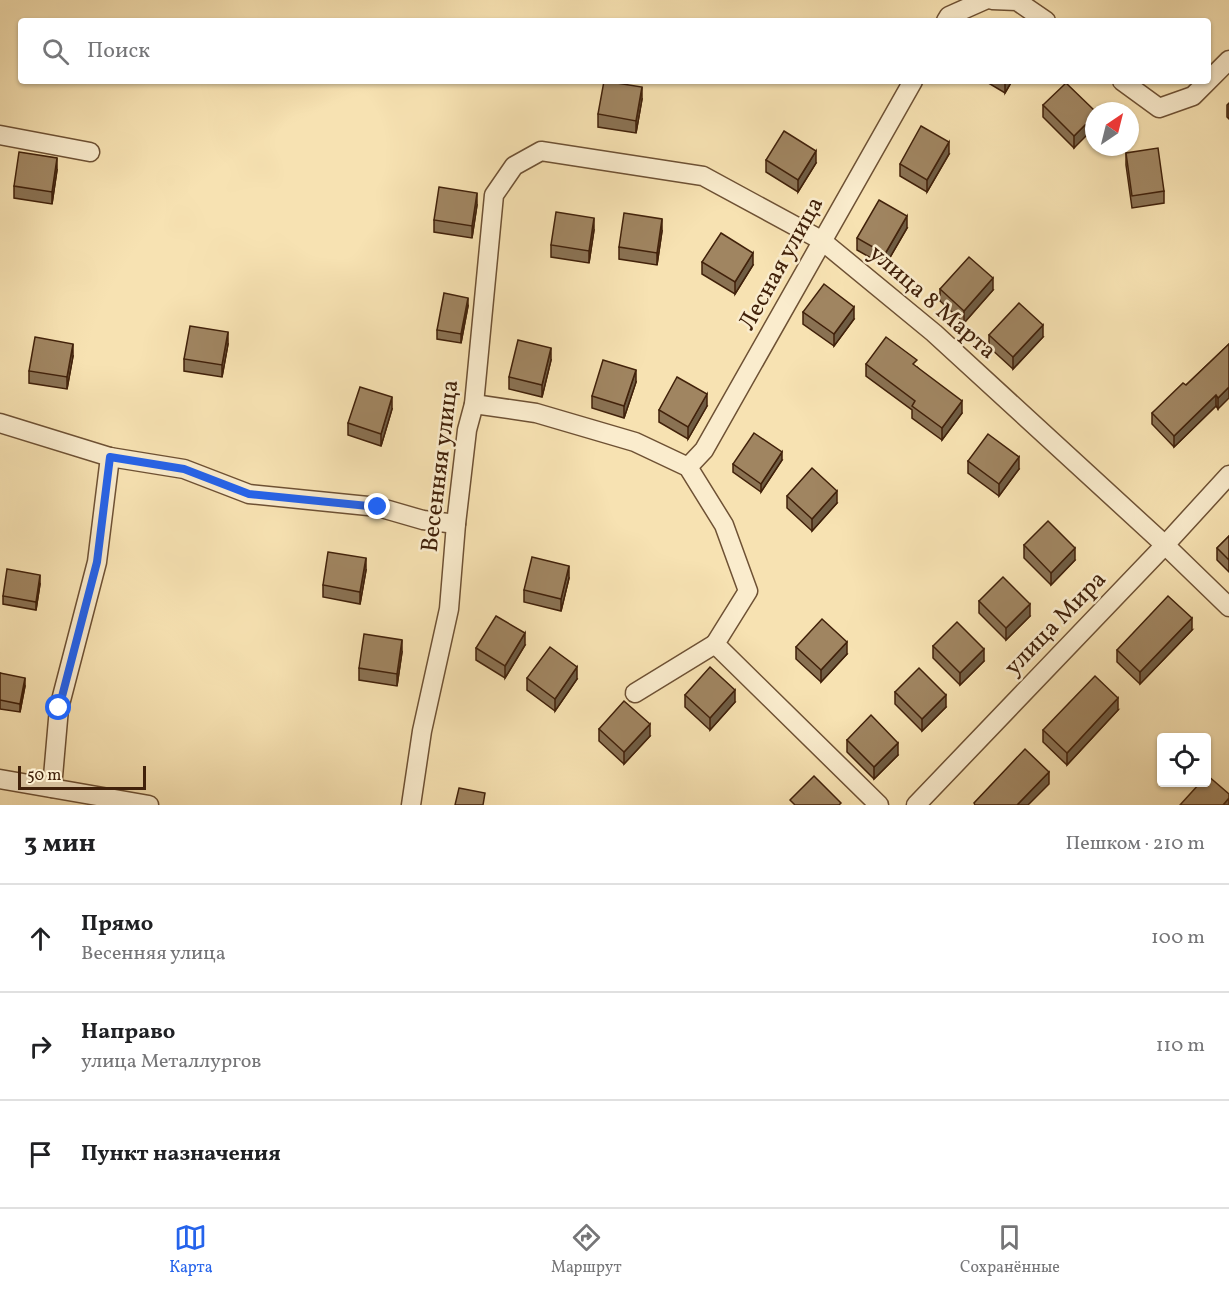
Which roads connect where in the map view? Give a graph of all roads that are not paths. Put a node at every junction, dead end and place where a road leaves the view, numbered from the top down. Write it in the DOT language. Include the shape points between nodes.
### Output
graph roads {
  1 [pos="985,0"];
  2 [pos="992,0"];
  3 [pos="948,18"];
  4 [pos="1042,18"];
  5 [pos="1229,60"];
  6 [pos="1211,78"];
  7 [pos="911,84"];
  8 [pos="1126,84"];
  9 [pos="1205,84"];
  10 [pos="0,135"];
  11 [pos="541,151"];
  12 [pos="90,152"];
  13 [pos="821,240"];
  14 [pos="474,404"];
  15 [pos="0,423"];
  16 [pos="110,457"];
  17 [pos="688,467"];
  18 [pos="1229,475"];
  19 [pos="456,524"];
  20 [pos="1165,545"];
  21 [pos="1229,607"];
  22 [pos="715,644"];
  23 [pos="635,693"];
  24 [pos="0,779"];
  25 [pos="52,788"];
  26 [pos="149,805"];
  27 [pos="411,805"];
  28 [pos="879,805"];
  29 [pos="916,805"];
  1 -- 3 [label="street"];
  2 -- 4 [label="street" via="1017,1"];
  5 -- 6 [label="street"];
  7 -- 13 [label="street, Лесная улица"];
  8 -- 9 [label="street" via="1159,108 1193,96"];
  10 -- 12 [label="street"];
  11 -- 13 [label="street, улица 8 Марта" via="703,176"];
  11 -- 14 [label="street, Весенняя улица" via="514,166 494,195"];
  13 -- 17 [label="street, Лесная улица" via="704,450"];
  13 -- 20 [label="street, улица 8 Марта" via="934,333"];
  14 -- 17 [label="street" via="536,413 624,439"];
  14 -- 19 [label="street, Весенняя улица" via="467,430"];
  15 -- 16 [label="street"];
  16 -- 19 [label="street" via="184,469 249,494 378,507 423,520"];
  16 -- 25 [label="street" via="97,562 59,708"];
  17 -- 22 [label="street" via="724,525 747,591"];
  18 -- 20 [label="street, улица Мира"];
  19 -- 27 [label="street, Весенняя улица" via="449,609 422,731"];
  20 -- 21 [label="street, улица 8 Марта"];
  20 -- 29 [label="street, улица Мира"];
  22 -- 23 [label="street"];
  22 -- 28 [label="street"];
  24 -- 25 [label="street"];
  25 -- 26 [label="street"];
}
